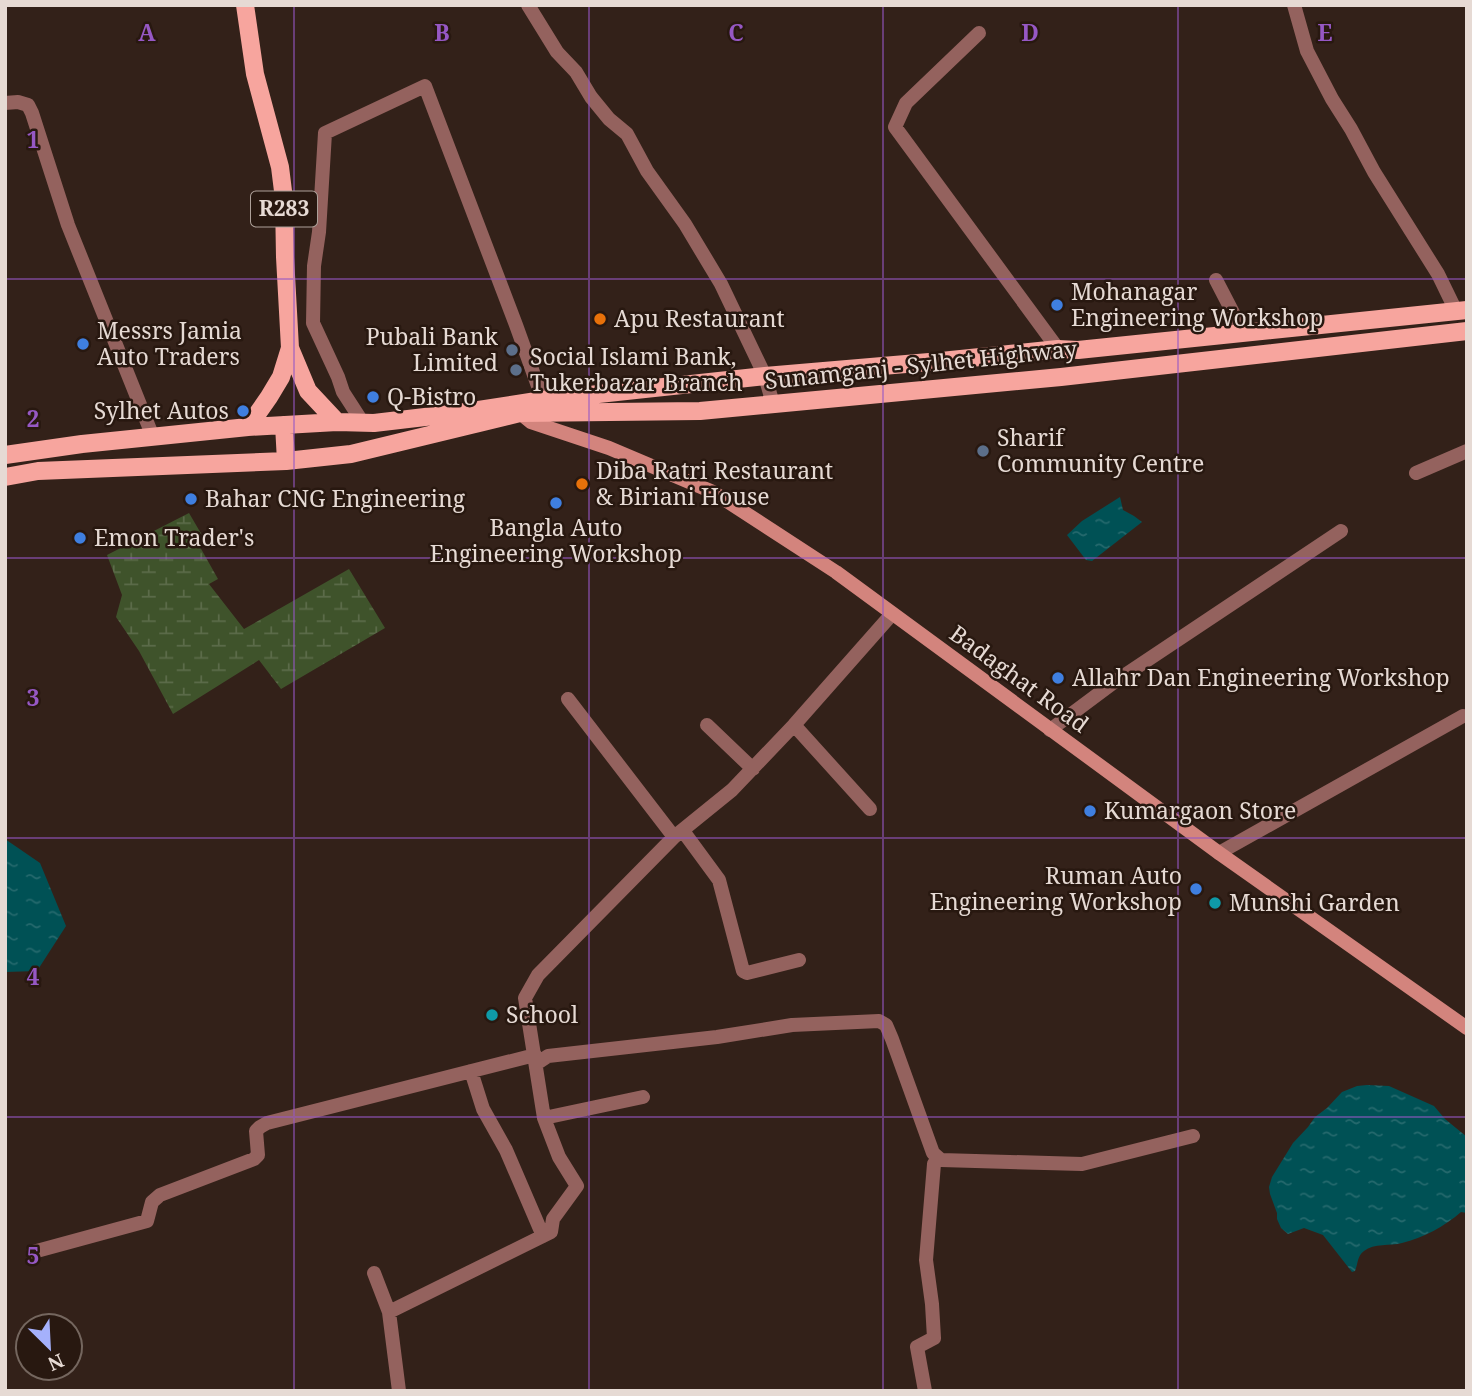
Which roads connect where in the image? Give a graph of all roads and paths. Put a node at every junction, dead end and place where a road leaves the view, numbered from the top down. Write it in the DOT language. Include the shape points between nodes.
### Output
graph roads {
  1 [pos="245,5"];
  2 [pos="528,5"];
  3 [pos="1294,5"];
  4 [pos="979,33"];
  5 [pos="5,103"];
  6 [pos="1216,280"];
  7 [pos="1461,310"];
  8 [pos="1467,331"];
  9 [pos="1244,334"];
  10 [pos="290,348"];
  11 [pos="1058,349"];
  12 [pos="942,361"];
  13 [pos="765,376"];
  14 [pos="697,383"];
  15 [pos="944,388"];
  16 [pos="543,400"];
  17 [pos="774,404"];
  18 [pos="517,409"];
  19 [pos="700,411"];
  20 [pos="337,422"];
  21 [pos="363,423"];
  22 [pos="284,425"];
  23 [pos="248,427"];
  24 [pos="153,437"];
  25 [pos="1467,451"];
  26 [pos="5,455"];
  27 [pos="286,461"];
  28 [pos="1416,473"];
  29 [pos="5,477"];
  30 [pos="1340,531"];
  31 [pos="892,614"];
  32 [pos="568,699"];
  33 [pos="1463,716"];
  34 [pos="707,725"];
  35 [pos="794,725"];
  36 [pos="1050,730"];
  37 [pos="753,769"];
  38 [pos="870,809"];
  39 [pos="678,834"];
  40 [pos="1219,853"];
  41 [pos="799,960"];
  42 [pos="1467,1028"];
  43 [pos="536,1059"];
  44 [pos="471,1071"];
  45 [pos="643,1097"];
  46 [pos="544,1118"];
  47 [pos="1193,1136"];
  48 [pos="938,1158"];
  49 [pos="543,1236"];
  50 [pos="33,1252"];
  51 [pos="374,1273"];
  52 [pos="389,1312"];
  53 [pos="399,1391"];
  54 [pos="925,1391"];
  1 -- 10 [label="main road, R283" via="255,74 280,167"];
  2 -- 13 [label="street" via="591,97 627,134 647,172 685,224"];
  3 -- 7 [label="street" via="1307,51 1332,99"];
  4 -- 11 [label="street" via="906,103 895,127"];
  5 -- 24 [label="street" via="28,105 32,113 68,225"];
  6 -- 9 [label="street"];
  7 -- 9 [label="main road, Sunamganj - Sylhet Highway"];
  8 -- 15 [label="main road, Sunamganj - Sylhet Highway"];
  9 -- 11 [label="main road, Sunamganj - Sylhet Highway"];
  10 -- 20 [label="main road" via="308,391"];
  10 -- 23 [label="main road" via="281,377"];
  11 -- 12 [label="main road, Sunamganj - Sylhet Highway"];
  12 -- 13 [label="main road, Sunamganj - Sylhet Highway"];
  12 -- 15 [label="main road"];
  13 -- 14 [label="main road, Sunamganj - Sylhet Highway"];
  13 -- 17 [label="street"];
  14 -- 16 [label="main road, Sunamganj - Sylhet Highway"];
  14 -- 19 [label="main road"];
  15 -- 17 [label="main road, Sunamganj - Sylhet Highway"];
  16 -- 18 [label="main road, Sunamganj - Sylhet Highway"];
  16 -- 21 [label="street" via="425,86 325,133 313,323 343,393"];
  17 -- 19 [label="main road, Sunamganj - Sylhet Highway"];
  18 -- 19 [label="main road, Sunamganj - Sylhet Highway"];
  18 -- 21 [label="main road, Sunamganj - Sylhet Highway"];
  18 -- 27 [label="main road, Sunamganj - Sylhet Highway" via="351,454"];
  18 -- 31 [label="main road, Badaghat Road" via="531,422 713,492"];
  20 -- 21 [label="main road, Sunamganj - Sylhet Highway"];
  20 -- 22 [label="main road, Sunamganj - Sylhet Highway"];
  22 -- 23 [label="main road, Sunamganj - Sylhet Highway"];
  22 -- 27 [label="main road"];
  23 -- 24 [label="main road, Sunamganj - Sylhet Highway"];
  24 -- 26 [label="main road, Sunamganj - Sylhet Highway"];
  25 -- 28 [label="street"];
  27 -- 29 [label="main road, Sunamganj - Sylhet Highway" via="38,471"];
  30 -- 36 [label="street"];
  31 -- 35 [label="street"];
  31 -- 36 [label="main road, Badaghat Road"];
  32 -- 39 [label="street"];
  33 -- 40 [label="street"];
  34 -- 37 [label="street"];
  35 -- 37 [label="street"];
  35 -- 38 [label="street"];
  36 -- 40 [label="main road, Badaghat Road"];
  37 -- 39 [label="street"];
  39 -- 41 [label="street" via="719,880 743,971"];
  39 -- 43 [label="street" via="538,975 525,998"];
  40 -- 42 [label="main road, Badaghat Road"];
  43 -- 44 [label="street"];
  43 -- 46 [label="street"];
  43 -- 48 [label="street" via="792,1025 879,1021 886,1025"];
  44 -- 49 [label="street" via="483,1109"];
  44 -- 50 [label="street" via="267,1123 256,1131 259,1150 254,1159 160,1195 152,1202 147,1221"];
  45 -- 46 [label="street"];
  46 -- 49 [label="street" via="559,1157 577,1186 553,1219 551,1232"];
  47 -- 48 [label="street" via="1082,1164"];
  48 -- 54 [label="street" via="926,1261 934,1339 917,1347"];
  49 -- 52 [label="street"];
  51 -- 52 [label="street"];
  52 -- 53 [label="street"];
}
